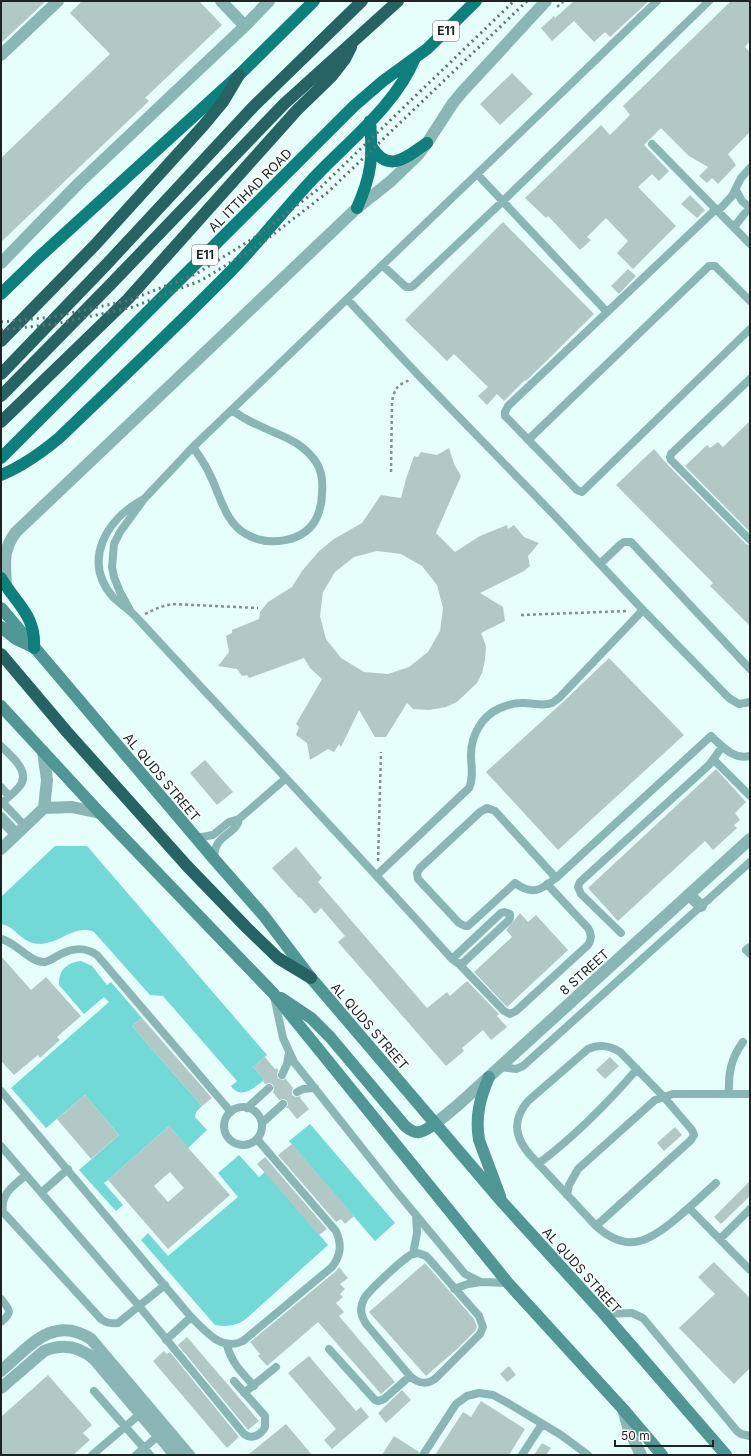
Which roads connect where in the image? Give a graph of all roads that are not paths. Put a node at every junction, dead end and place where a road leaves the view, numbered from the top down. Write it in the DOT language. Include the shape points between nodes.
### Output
graph roads {
  1 [pos="58,1"];
  2 [pos="221,1"];
  3 [pos="269,1"];
  4 [pos="314,1"];
  5 [pos="362,1"];
  6 [pos="398,1"];
  7 [pos="476,1"];
  8 [pos="546,1"];
  9 [pos="657,1"];
  10 [pos="709,1"];
  11 [pos="245,26"];
  12 [pos="356,39"];
  13 [pos="1,55"];
  14 [pos="415,58"];
  15 [pos="239,75"];
  16 [pos="370,121"];
  17 [pos="428,143"];
  18 [pos="652,144"];
  19 [pos="372,147"];
  20 [pos="750,168"];
  21 [pos="477,174"];
  22 [pos="736,190"];
  23 [pos="503,201"];
  24 [pos="356,208"];
  25 [pos="750,208"];
  26 [pos="717,210"];
  27 [pos="734,227"];
  28 [pos="750,244"];
  29 [pos="1,263"];
  30 [pos="382,265"];
  31 [pos="1,294"];
  32 [pos="347,299"];
  33 [pos="750,301"];
  34 [pos="607,312"];
  35 [pos="750,329"];
  36 [pos="1,341"];
  37 [pos="1,374"];
  38 [pos="750,379"];
  39 [pos="1,396"];
  40 [pos="232,410"];
  41 [pos="1,422"];
  42 [pos="528,440"];
  43 [pos="193,447"];
  44 [pos="1,458"];
  45 [pos="1,475"];
  46 [pos="144,498"];
  47 [pos="750,540"];
  48 [pos="600,564"];
  49 [pos="4,582"];
  50 [pos="1,608"];
  51 [pos="643,610"];
  52 [pos="131,612"];
  53 [pos="1,627"];
  54 [pos="34,648"];
  55 [pos="1,654"];
  56 [pos="750,669"];
  57 [pos="750,702"];
  58 [pos="1,706"];
  59 [pos="1,746"];
  60 [pos="722,747"];
  61 [pos="43,752"];
  62 [pos="750,756"];
  63 [pos="714,760"];
  64 [pos="285,779"];
  65 [pos="1,787"];
  66 [pos="9,796"];
  67 [pos="750,796"];
  68 [pos="2,803"];
  69 [pos="44,808"];
  70 [pos="100,812"];
  71 [pos="1,818"];
  72 [pos="239,819"];
  73 [pos="21,830"];
  74 [pos="196,838"];
  75 [pos="750,839"];
  76 [pos="1,849"];
  77 [pos="214,859"];
  78 [pos="750,862"];
  79 [pos="377,875"];
  80 [pos="556,878"];
  81 [pos="547,884"];
  82 [pos="689,895"];
  83 [pos="700,906"];
  84 [pos="621,933"];
  85 [pos="1,939"];
  86 [pos="750,947"];
  87 [pos="750,954"];
  88 [pos="455,961"];
  89 [pos="311,978"];
  90 [pos="273,993"];
  91 [pos="743,1042"];
  92 [pos="289,1053"];
  93 [pos="500,1067"];
  94 [pos="637,1069"];
  95 [pos="282,1075"];
  96 [pos="489,1077"];
  97 [pos="269,1088"];
  98 [pos="315,1088"];
  99 [pos="1,1091"];
  100 [pos="297,1092"];
  101 [pos="729,1094"];
  102 [pos="750,1094"];
  103 [pos="663,1096"];
  104 [pos="283,1104"];
  105 [pos="247,1108"];
  106 [pos="231,1112"];
  107 [pos="262,1123"];
  108 [pos="435,1124"];
  109 [pos="257,1138"];
  110 [pos="1,1146"];
  111 [pos="538,1164"];
  112 [pos="68,1169"];
  113 [pos="26,1175"];
  114 [pos="716,1183"];
  115 [pos="42,1192"];
  116 [pos="567,1195"];
  117 [pos="502,1203"];
  118 [pos="689,1208"];
  119 [pos="750,1209"];
  120 [pos="416,1216"];
  121 [pos="596,1226"];
  122 [pos="720,1239"];
  123 [pos="413,1254"];
  124 [pos="750,1270"];
  125 [pos="481,1282"];
  126 [pos="508,1283"];
  127 [pos="165,1285"];
  128 [pos="454,1289"];
  129 [pos="1,1299"];
  130 [pos="139,1306"];
  131 [pos="604,1314"];
  132 [pos="191,1317"];
  133 [pos="1,1322"];
  134 [pos="166,1340"];
  135 [pos="226,1345"];
  136 [pos="329,1349"];
  137 [pos="276,1367"];
  138 [pos="1,1371"];
  139 [pos="410,1376"];
  140 [pos="234,1381"];
  141 [pos="254,1386"];
  142 [pos="1,1388"];
  143 [pos="94,1391"];
  144 [pos="244,1393"];
  145 [pos="623,1409"];
  146 [pos="140,1414"];
  147 [pos="542,1424"];
  148 [pos="125,1427"];
  149 [pos="158,1436"];
  150 [pos="750,1436"];
  151 [pos="144,1448"];
  152 [pos="92,1455"];
  153 [pos="136,1455"];
  154 [pos="150,1455"];
  155 [pos="175,1455"];
  156 [pos="189,1455"];
  157 [pos="423,1455"];
  158 [pos="522,1455"];
  159 [pos="588,1455"];
  160 [pos="641,1455"];
  161 [pos="662,1455"];
  162 [pos="726,1455"];
  1 -- 13 [label="street"];
  2 -- 11 [label="street"];
  3 -- 11 [label="street"];
  4 -- 15 [label="main road"];
  5 -- 37 [label="highway" via="253,107"];
  6 -- 12 [label="highway"];
  7 -- 14 [label="main road, AL ITTIHAD ROAD / E11"];
  8 -- 17 [label="street" via="463,91"];
  9 -- 21 [label="lane"];
  10 -- 23 [label="lane"];
  11 -- 29 [label="street" via="79,183"];
  12 -- 39 [label="highway" via="284,104"];
  12 -- 41 [label="highway" via="345,59 331,76 297,110 128,299"];
  14 -- 16 [label="main road" via="401,86"];
  14 -- 44 [label="main road, AL ITTIHAD ROAD / E11" via="354,106"];
  15 -- 31 [label="main road"];
  15 -- 36 [label="highway" via="223,102 203,126 95,245"];
  16 -- 19 [label="main road"];
  16 -- 45 [label="main road" via="310,182 228,274 59,438 39,455"];
  17 -- 19 [label="main road" via="406,158 391,162 383,160"];
  17 -- 24 [label="street" via="391,181"];
  18 -- 26 [label="lane"];
  19 -- 24 [label="main road" via="368,178"];
  20 -- 22 [label="lane" via="741,178"];
  21 -- 23 [label="lane"];
  21 -- 30 [label="lane"];
  22 -- 25 [label="lane" via="742,201"];
  22 -- 26 [label="lane" via="724,206"];
  23 -- 30 [label="lane" via="411,287 406,287"];
  23 -- 34 [label="lane"];
  24 -- 49 [label="street" via="16,532 6,548"];
  25 -- 27 [label="lane"];
  26 -- 27 [label="lane"];
  26 -- 34 [label="lane"];
  27 -- 28 [label="lane"];
  30 -- 32 [label="lane"];
  32 -- 40 [label="lane"];
  32 -- 48 [label="lane"];
  33 -- 42 [label="lane" via="715,266 709,266"];
  34 -- 42 [label="lane" via="506,409 507,419"];
  35 -- 42 [label="lane" via="583,491 577,490"];
  38 -- 47 [label="lane" via="670,457"];
  40 -- 43 [label="lane"];
  40 -- 43 [label="lane" via="258,426 290,438 305,449 316,463 323,481 322,498 317,517 309,528 302,534 283,541 265,541 245,534 223,507 210,473"];
  43 -- 46 [label="lane"];
  46 -- 52 [label="lane" via="120,532 112,556 116,583"];
  46 -- 52 [label="lane" via="127,509 108,530 99,559 102,578 107,588 113,597"];
  48 -- 51 [label="lane"];
  48 -- 56 [label="lane" via="621,544 631,542"];
  49 -- 54 [label="main road" via="29,618 33,627"];
  50 -- 54 [label="main road, AL QUDS STREET"];
  51 -- 57 [label="lane" via="730,698 739,704"];
  51 -- 79 [label="lane" via="552,703 510,704 489,714 481,723 471,744 473,774 469,788"];
  52 -- 64 [label="lane"];
  53 -- 54 [label="main road" via="16,639"];
  54 -- 74 [label="main road, AL QUDS STREET"];
  55 -- 89 [label="highway" via="188,867 278,958"];
  58 -- 61 [label="main road"];
  59 -- 66 [label="lane" via="23,771 24,777 20,787"];
  60 -- 62 [label="lane" via="736,756"];
  60 -- 63 [label="lane"];
  60 -- 80 [label="lane" via="711,736"];
  61 -- 69 [label="street" via="47,780"];
  61 -- 70 [label="main road"];
  63 -- 67 [label="lane"];
  63 -- 84 [label="lane" via="580,882 578,887 582,894"];
  64 -- 72 [label="lane"];
  64 -- 79 [label="lane"];
  65 -- 66 [label="lane"];
  66 -- 68 [label="lane"];
  68 -- 73 [label="lane"];
  69 -- 70 [label="street" via="72,807"];
  69 -- 73 [label="street"];
  70 -- 90 [label="main road"];
  71 -- 73 [label="street"];
  72 -- 74 [label="lane" via="230,822 213,835"];
  72 -- 77 [label="lane" via="235,828 219,842"];
  73 -- 76 [label="street"];
  74 -- 77 [label="main road, AL QUDS STREET"];
  75 -- 82 [label="street, 8 STREET"];
  77 -- 89 [label="main road, AL QUDS STREET" via="264,916"];
  78 -- 83 [label="lane"];
  79 -- 88 [label="lane"];
  80 -- 81 [label="lane"];
  80 -- 81 [label="lane" via="494,811 487,808 417,873 418,878 459,923 465,926 471,924 515,883 532,890 543,888"];
  81 -- 88 [label="lane" via="588,928 591,941 516,1011 510,1014 504,1011"];
  82 -- 83 [label="street"];
  82 -- 93 [label="street, 8 STREET"];
  83 -- 93 [label="lane" via="522,1066 516,1069"];
  85 -- 106 [label="lane" via="9,941 38,961 50,961 73,949 86,950 97,955"];
  86 -- 87 [label="lane" via="746,950"];
  88 -- 88 [label="lane" via="464,962 508,921 510,914 501,914"];
  89 -- 108 [label="main road, AL QUDS STREET"];
  90 -- 92 [label="lane" via="281,1031"];
  90 -- 108 [label="main road" via="311,1018 411,1131 418,1133"];
  90 -- 126 [label="main road"];
  91 -- 101 [label="lane" via="731,1066"];
  92 -- 95 [label="lane"];
  92 -- 98 [label="lane"];
  93 -- 96 [label="street, 8 STREET"];
  94 -- 103 [label="lane"];
  94 -- 111 [label="lane" via="588,1122"];
  94 -- 111 [label="lane" via="613,1047 595,1046 588,1049 528,1101 518,1119 519,1139 524,1149"];
  96 -- 108 [label="street, 8 STREET"];
  96 -- 117 [label="main road" via="480,1098 478,1131"];
  97 -- 105 [label="lane"];
  98 -- 100 [label="lane"];
  98 -- 120 [label="lane"];
  99 -- 112 [label="lane"];
  101 -- 102 [label="lane"];
  101 -- 103 [label="lane" via="684,1093"];
  103 -- 116 [label="lane" via="585,1162 573,1177"];
  103 -- 121 [label="lane" via="692,1130 693,1138"];
  104 -- 107 [label="lane"];
  105 -- 106 [label="lane"];
  105 -- 107 [label="lane" via="256,1113"];
  106 -- 109 [label="lane" via="226,1117 224,1129 230,1140 241,1145 253,1143"];
  107 -- 109 [label="lane"];
  108 -- 117 [label="main road, AL QUDS STREET"];
  109 -- 135 [label="lane" via="336,1231 341,1246 340,1254 332,1267 243,1341"];
  110 -- 113 [label="lane"];
  111 -- 116 [label="lane"];
  112 -- 115 [label="lane"];
  112 -- 127 [label="lane"];
  113 -- 115 [label="lane"];
  113 -- 130 [label="lane" via="3,1196 1,1206 6,1216 106,1323 118,1323"];
  114 -- 118 [label="lane"];
  115 -- 130 [label="lane"];
  116 -- 121 [label="lane"];
  117 -- 131 [label="main road, AL QUDS STREET"];
  118 -- 121 [label="lane" via="654,1236 634,1242 613,1238"];
  118 -- 122 [label="lane"];
  119 -- 122 [label="lane"];
  120 -- 123 [label="lane"];
  120 -- 125 [label="lane" via="465,1274"];
  122 -- 124 [label="lane"];
  123 -- 128 [label="lane" via="426,1256"];
  123 -- 139 [label="lane" via="366,1294 361,1310 367,1325"];
  125 -- 126 [label="lane"];
  125 -- 128 [label="lane"];
  126 -- 145 [label="main road"];
  127 -- 130 [label="lane"];
  127 -- 132 [label="lane"];
  128 -- 139 [label="lane" via="479,1316 483,1323 482,1331 433,1381 421,1383"];
  129 -- 133 [label="lane" via="10,1312"];
  130 -- 134 [label="lane"];
  131 -- 150 [label="lane" via="632,1313 643,1318 737,1430"];
  131 -- 162 [label="main road, AL QUDS STREET"];
  132 -- 134 [label="lane"];
  132 -- 135 [label="lane" via="216,1340"];
  134 -- 144 [label="lane" via="244,1434 252,1437 263,1430 266,1420"];
  135 -- 141 [label="lane" via="235,1365"];
  136 -- 139 [label="lane" via="379,1401"];
  137 -- 141 [label="lane"];
  138 -- 156 [label="street" via="42,1335 62,1329 83,1334 91,1339"];
  140 -- 144 [label="lane"];
  141 -- 144 [label="lane"];
  142 -- 146 [label="street" via="44,1351 53,1347 71,1346 94,1359"];
  143 -- 148 [label="lane"];
  145 -- 160 [label="street"];
  145 -- 161 [label="main road"];
  146 -- 148 [label="lane"];
  146 -- 149 [label="street"];
  147 -- 157 [label="lane" via="493,1395 479,1392 466,1396 456,1404"];
  147 -- 158 [label="lane"];
  147 -- 159 [label="lane"];
  148 -- 151 [label="lane"];
  148 -- 152 [label="lane"];
  149 -- 151 [label="lane"];
  149 -- 155 [label="street"];
  151 -- 153 [label="lane"];
  151 -- 154 [label="lane"];
}
